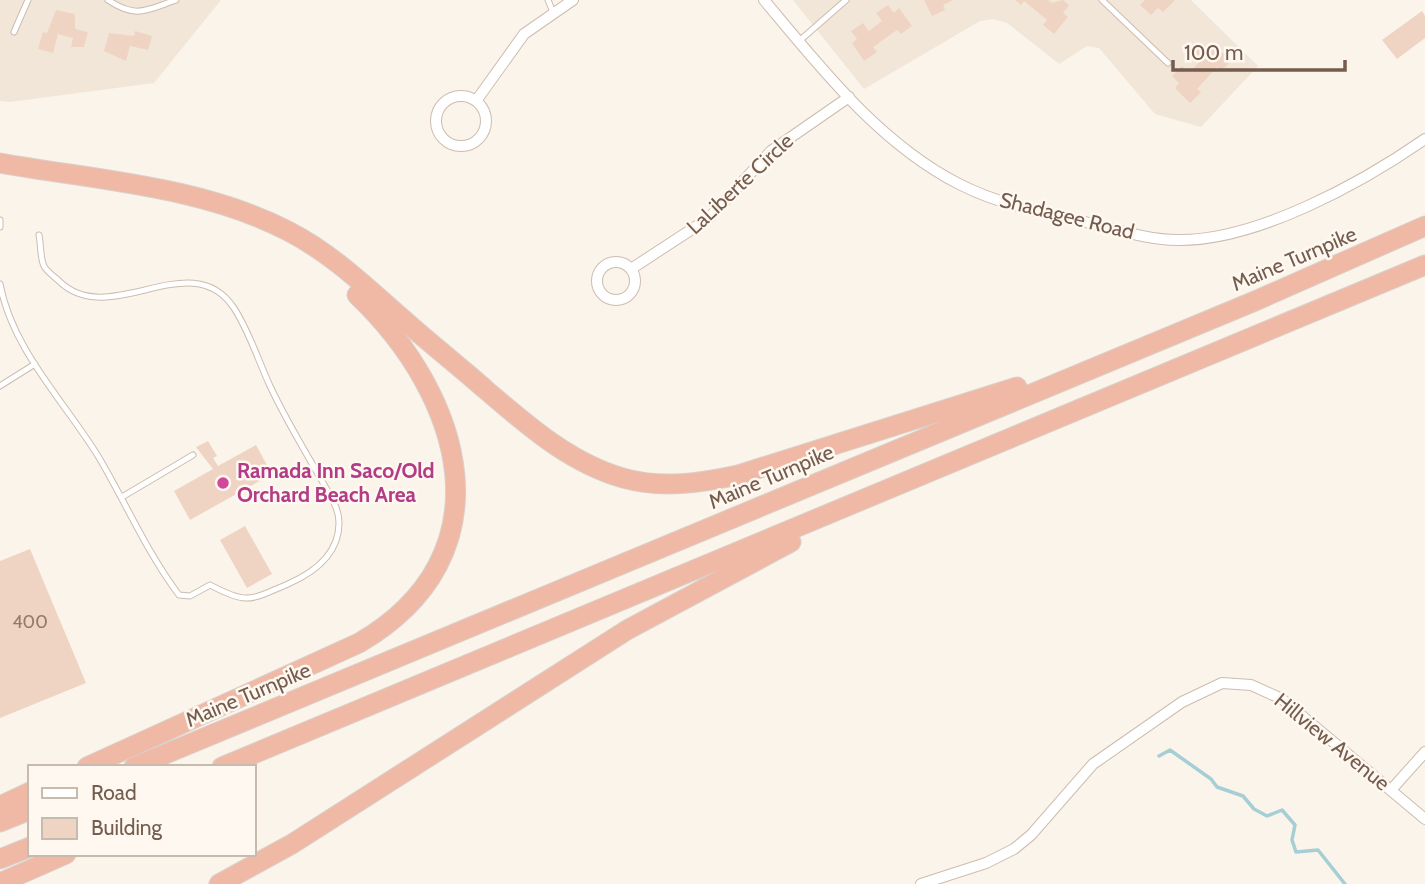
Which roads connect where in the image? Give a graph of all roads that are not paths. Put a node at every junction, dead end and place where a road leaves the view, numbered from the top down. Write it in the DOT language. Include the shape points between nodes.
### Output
graph roads {
  1 [pos="28,0"];
  2 [pos="108,0"];
  3 [pos="176,0"];
  4 [pos="548,0"];
  5 [pos="573,0"];
  6 [pos="764,0"];
  7 [pos="846,0"];
  8 [pos="1102,0"];
  9 [pos="553,12"];
  10 [pos="14,32"];
  11 [pos="798,42"];
  12 [pos="1168,63"];
  13 [pos="849,97"];
  14 [pos="476,101"];
  15 [pos="1425,139"];
  16 [pos="0,165"];
  17 [pos="0,220"];
  18 [pos="1425,226"];
  19 [pos="0,228"];
  20 [pos="39,235"];
  21 [pos="1425,265"];
  22 [pos="631,270"];
  23 [pos="0,284"];
  24 [pos="1109,361"];
  25 [pos="35,364"];
  26 [pos="0,386"];
  27 [pos="193,455"];
  28 [pos="908,481"];
  29 [pos="122,498"];
  30 [pos="309,730"];
  31 [pos="1425,752"];
  32 [pos="91,765"];
  33 [pos="139,765"];
  34 [pos="227,765"];
  35 [pos="243,765"];
  36 [pos="1391,790"];
  37 [pos="28,793"];
  38 [pos="0,806"];
  39 [pos="28,811"];
  40 [pos="1425,819"];
  41 [pos="0,822"];
  42 [pos="28,848"];
  43 [pos="61,856"];
  44 [pos="0,859"];
  45 [pos="0,883"];
  46 [pos="219,884"];
  47 [pos="921,884"];
  1 -- 10 [label="lane"];
  2 -- 3 [label="lane" via="136,13"];
  4 -- 9 [label="lane"];
  5 -- 9 [label="street"];
  6 -- 11 [label="street, Shadagee Road"];
  7 -- 11 [label="lane"];
  8 -- 12 [label="lane"];
  9 -- 14 [label="street" via="524,34"];
  11 -- 13 [label="street, Shadagee Road"];
  13 -- 15 [label="street, Shadagee Road" via="921,160 961,185 1048,215 1176,240 1249,229 1380,169"];
  13 -- 22 [label="street, LaLiberte Circle" via="771,151 709,218"];
  14 -- 14 [label="street" via="462,96 442,106 437,127 450,144 465,146 483,134 485,113"];
  16 -- 24 [label="highway" via="181,194 287,231 341,264 532,430 584,462 625,479 702,483 738,475"];
  16 -- 32 [label="highway" via="98,183 216,214 310,257 371,308 404,349 439,407 454,454 455,502 447,540 430,576 394,620 348,648"];
  17 -- 19 [label="lane"];
  18 -- 24 [label="highway, Maine Turnpike"];
  20 -- 29 [label="lane" via="45,267 66,288 85,297 111,299 182,282 222,293 247,329 275,397 335,506 339,528 319,566 267,595 241,600 209,584 185,598 176,591"];
  21 -- 28 [label="highway"];
  23 -- 25 [label="lane"];
  24 -- 33 [label="highway, Maine Turnpike"];
  25 -- 26 [label="lane"];
  25 -- 29 [label="lane"];
  27 -- 29 [label="lane"];
  28 -- 30 [label="highway"];
  28 -- 46 [label="highway" via="627,630 292,844"];
  30 -- 34 [label="highway"];
  30 -- 35 [label="highway"];
  31 -- 36 [label="street"];
  36 -- 40 [label="street, Hillview Avenue"];
  36 -- 47 [label="street, Hillview Avenue" via="1271,692 1242,682 1222,683 1182,702 1093,764 1014,849"];
  37 -- 38 [label="highway"];
  39 -- 41 [label="highway"];
  42 -- 44 [label="highway"];
  43 -- 45 [label="highway"];
}
